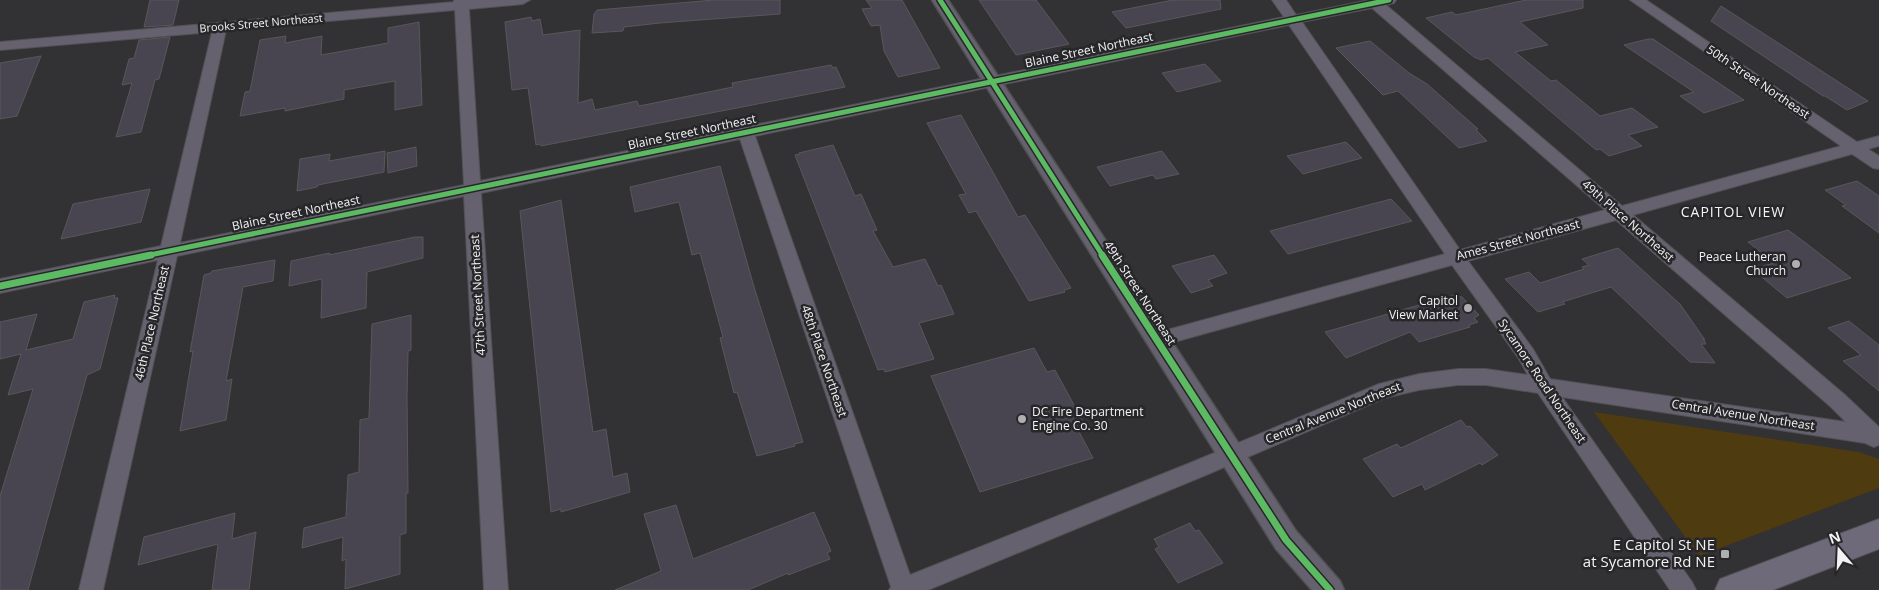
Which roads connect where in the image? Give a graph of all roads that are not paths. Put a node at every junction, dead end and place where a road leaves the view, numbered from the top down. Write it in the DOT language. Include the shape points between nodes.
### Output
graph roads {
  1 [pos="523,0"];
  2 [pos="940,0"];
  3 [pos="1279,0"];
  4 [pos="1637,0"];
  5 [pos="1382,1"];
  6 [pos="461,3"];
  7 [pos="1292,20"];
  8 [pos="220,27"];
  9 [pos="0,46"];
  10 [pos="992,82"];
  11 [pos="746,132"];
  12 [pos="1879,141"];
  13 [pos="1856,148"];
  14 [pos="1879,164"];
  15 [pos="472,189"];
  16 [pos="1618,213"];
  17 [pos="168,251"];
  18 [pos="1456,257"];
  19 [pos="0,286"];
  20 [pos="1156,340"];
  21 [pos="1544,386"];
  22 [pos="1876,438"];
  23 [pos="1230,456"];
  24 [pos="1879,534"];
  25 [pos="91,590"];
  26 [pos="496,590"];
  27 [pos="902,590"];
  28 [pos="1330,590"];
  29 [pos="1684,590"];
  30 [pos="1732,590"];
  1 -- 6 [label="street, Brooks Street Northeast"];
  2 -- 10 [label="street, 49th Street Northeast"];
  3 -- 7 [label="street, Sycamore Road Northeast"];
  4 -- 13 [label="street, 50th Street Northeast"];
  5 -- 7 [label="street, Blaine Street Northeast"];
  5 -- 16 [label="street, 49th Place Northeast"];
  6 -- 8 [label="street, Brooks Street Northeast"];
  6 -- 15 [label="street, 47th Street Northeast"];
  7 -- 10 [label="street, Blaine Street Northeast"];
  7 -- 18 [label="street, Sycamore Road Northeast"];
  8 -- 9 [label="street, Brooks Street Northeast"];
  8 -- 17 [label="street, 46th Place Northeast"];
  10 -- 11 [label="street, Blaine Street Northeast"];
  10 -- 20 [label="street, 49th Street Northeast"];
  11 -- 15 [label="street, Blaine Street Northeast"];
  11 -- 27 [label="street, 48th Place Northeast"];
  12 -- 13 [label="street, Ames Street Northeast"];
  13 -- 14 [label="street, 50th Street Northeast"];
  13 -- 16 [label="street, Ames Street Northeast"];
  15 -- 17 [label="street, Blaine Street Northeast"];
  15 -- 26 [label="street, 47th Street Northeast"];
  16 -- 18 [label="street, Ames Street Northeast"];
  16 -- 22 [label="street, 49th Place Northeast" via="1838,401"];
  17 -- 19 [label="street, Blaine Street Northeast"];
  17 -- 25 [label="street, 46th Place Northeast"];
  18 -- 20 [label="street, Ames Street Northeast"];
  18 -- 21 [label="street, Sycamore Road Northeast" via="1526,354"];
  20 -- 23 [label="street, 49th Street Northeast"];
  21 -- 22 [label="street, Central Avenue Northeast"];
  21 -- 23 [label="street, Central Avenue Northeast" via="1486,377 1409,382"];
  21 -- 29 [label="street, Sycamore Road Northeast"];
  23 -- 27 [label="street, Central Avenue Northeast"];
  23 -- 28 [label="street, 49th Street Northeast" via="1286,540"];
  24 -- 30 [label="main road"];
}
